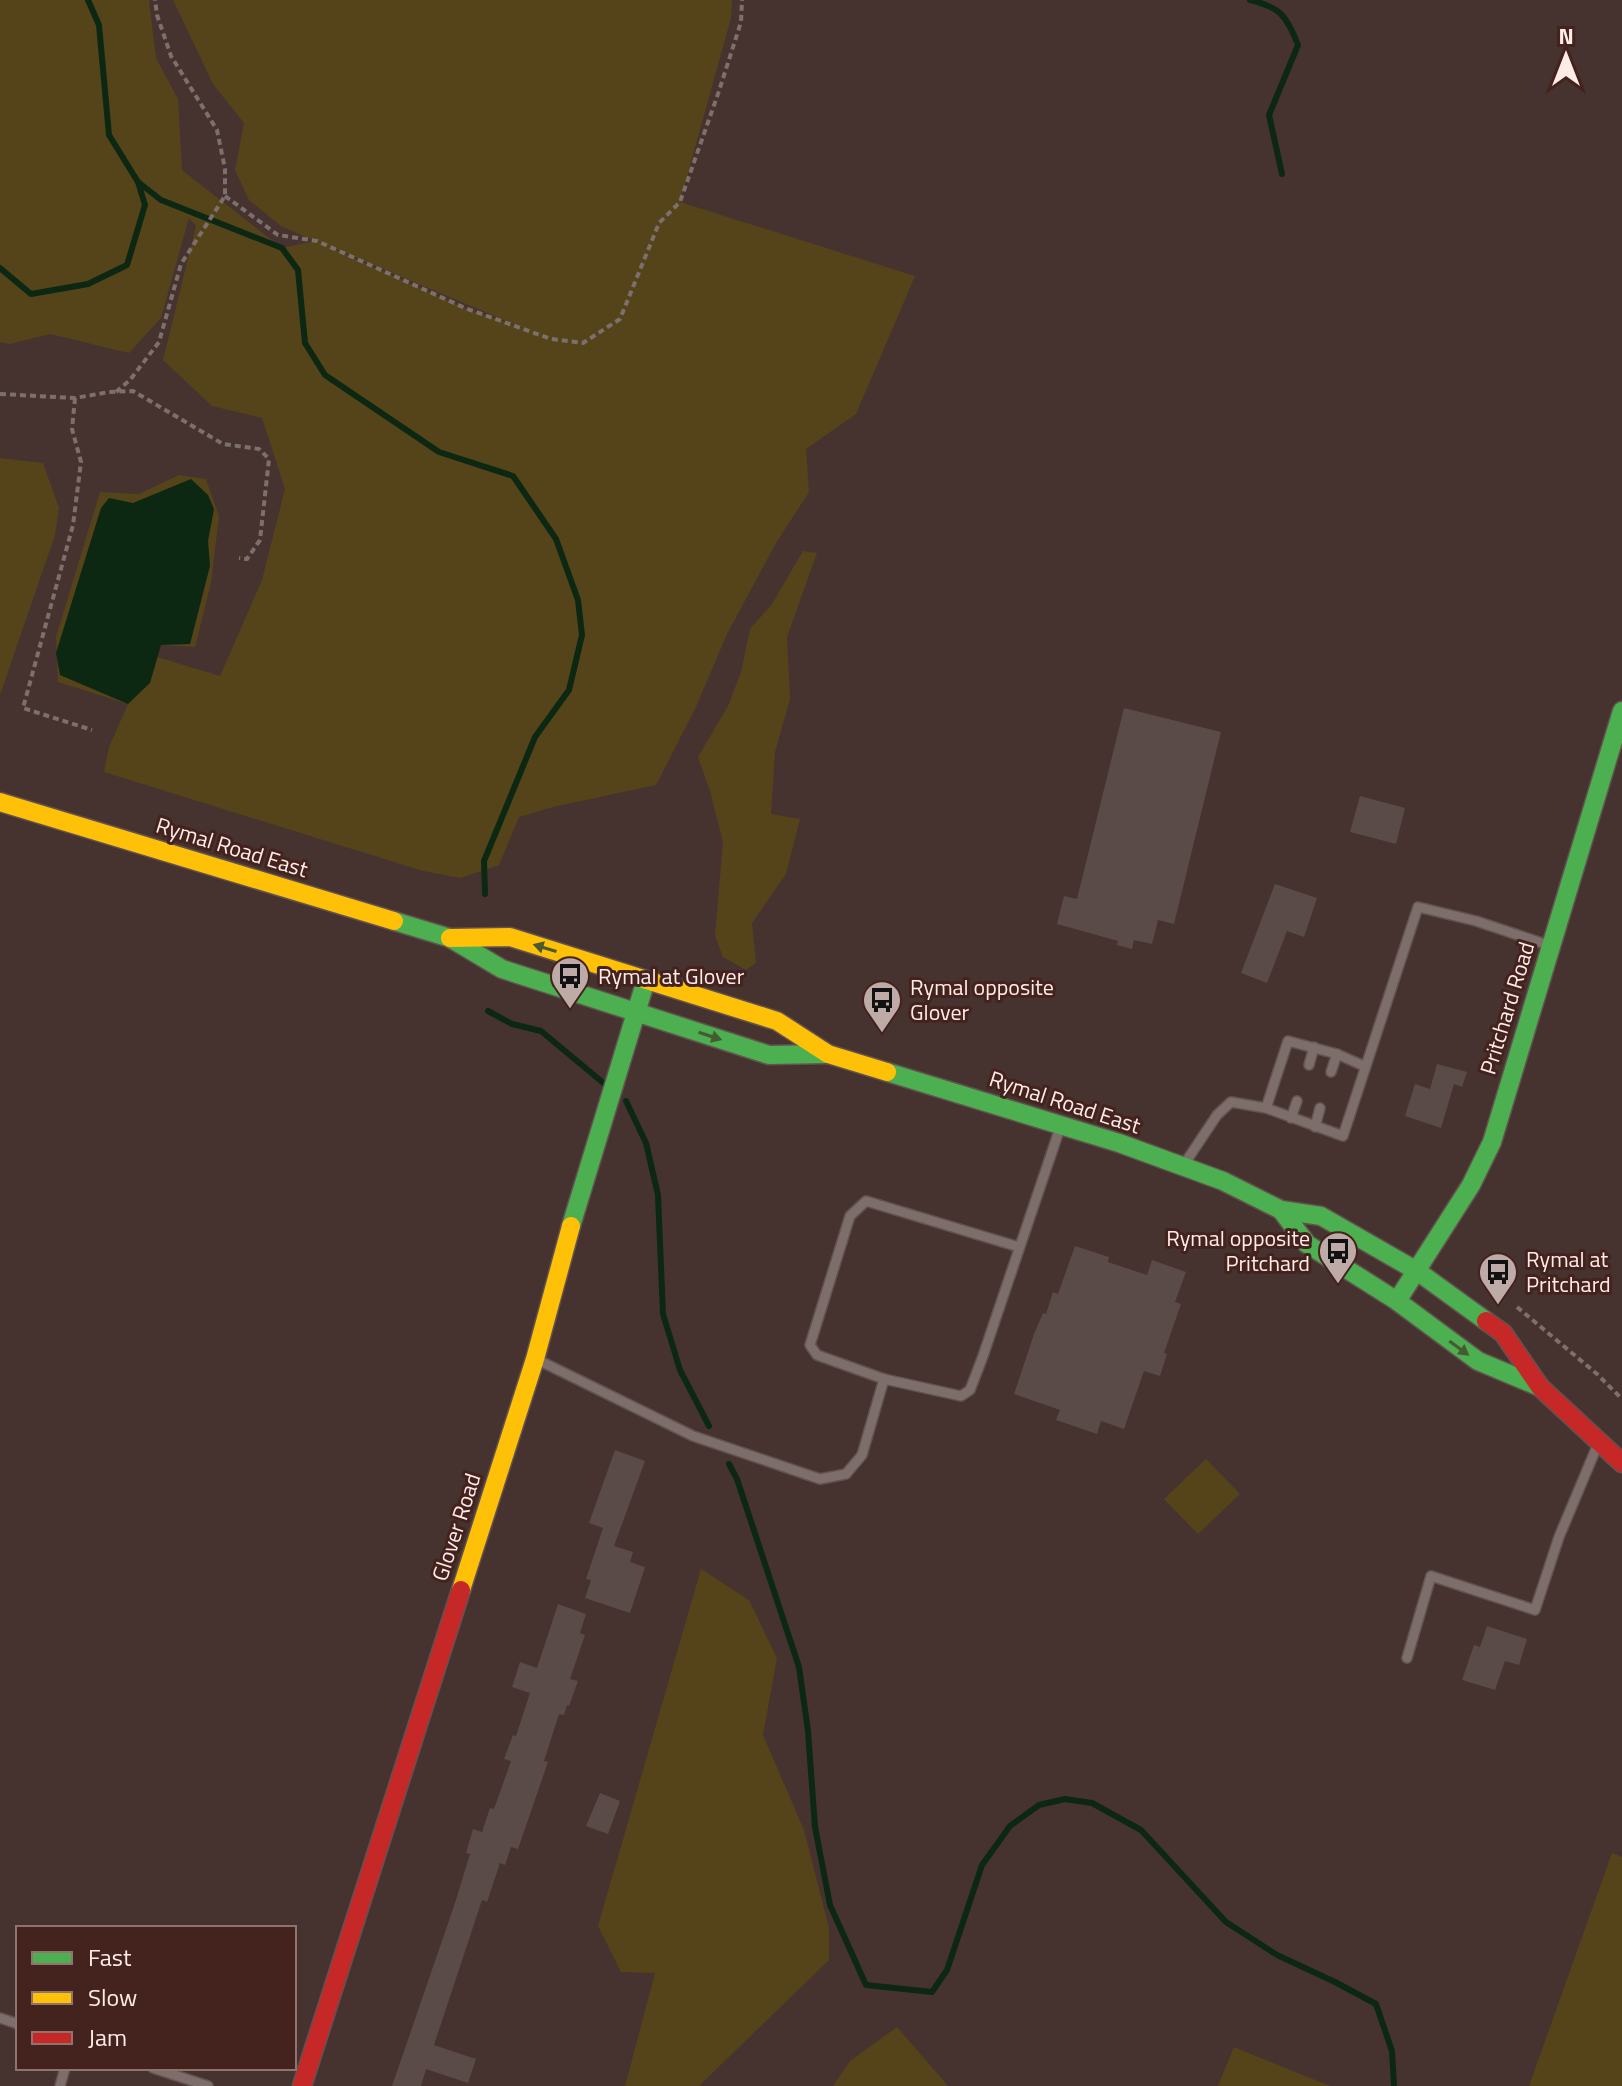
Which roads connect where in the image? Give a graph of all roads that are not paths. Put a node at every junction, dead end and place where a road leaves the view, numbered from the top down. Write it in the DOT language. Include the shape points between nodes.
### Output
graph roads {
  1 [pos="1622,711"];
  2 [pos="0,802"];
  3 [pos="450,938"];
  4 [pos="1551,946"];
  5 [pos="646,980"];
  6 [pos="636,1013"];
  7 [pos="1314,1047"];
  8 [pos="828,1054"];
  9 [pos="1337,1054"];
  10 [pos="1309,1065"];
  11 [pos="1364,1066"];
  12 [pos="1331,1072"];
  13 [pos="1297,1101"];
  14 [pos="1266,1108"];
  15 [pos="1320,1108"];
  16 [pos="1291,1118"];
  17 [pos="1061,1125"];
  18 [pos="1315,1127"];
  19 [pos="1183,1166"];
  20 [pos="1281,1210"];
  21 [pos="1019,1247"];
  22 [pos="1417,1271"];
  23 [pos="1397,1301"];
  24 [pos="535,1359"];
  25 [pos="884,1379"];
  26 [pos="1540,1387"];
  27 [pos="1599,1441"];
  28 [pos="1622,1463"];
  29 [pos="1407,1658"];
  30 [pos="159,2070"];
  31 [pos="208,2086"];
  32 [pos="302,2086"];
  1 -- 4 [label="main road, Pritchard Road"];
  2 -- 3 [label="main road, Rymal Road East"];
  5 -- 3 [label="main road, Rymal Road East, one-way" via="510,937"];
  3 -- 6 [label="main road, Rymal Road East" via="502,969"];
  4 -- 11 [label="lane" via="1418,907"];
  4 -- 22 [label="main road, Pritchard Road" via="1492,1142"];
  5 -- 6 [label="main road, Glover Road"];
  5 -- 8 [label="main road, Rymal Road East" via="777,1021"];
  6 -- 8 [label="main road, Rymal Road East, one-way" via="769,1055"];
  6 -- 24 [label="main road, Glover Road"];
  7 -- 9 [label="lane"];
  7 -- 10 [label="lane"];
  7 -- 14 [label="lane" via="1288,1041"];
  8 -- 17 [label="main road, Rymal Road East"];
  9 -- 11 [label="lane"];
  9 -- 12 [label="lane"];
  11 -- 18 [label="lane" via="1343,1136"];
  13 -- 16 [label="lane"];
  14 -- 16 [label="lane"];
  14 -- 19 [label="lane" via="1231,1102"];
  15 -- 18 [label="lane"];
  16 -- 18 [label="lane"];
  17 -- 19 [label="main road, Rymal Road East"];
  17 -- 21 [label="lane"];
  19 -- 20 [label="main road, Rymal Road East"];
  20 -- 22 [label="main road, Rymal Road East" via="1321,1216"];
  20 -- 23 [label="main road, Rymal Road East" via="1307,1244"];
  21 -- 25 [label="lane" via="970,1390 961,1396"];
  21 -- 25 [label="lane" via="866,1201 850,1216 810,1345 817,1355"];
  22 -- 23 [label="main road, Pritchard Road"];
  22 -- 26 [label="main road, Rymal Road East" via="1503,1333"];
  23 -- 26 [label="main road, Rymal Road East, one-way" via="1478,1361"];
  24 -- 25 [label="lane" via="693,1436 820,1479 846,1474 862,1455"];
  24 -- 32 [label="main road, Glover Road"];
  26 -- 27 [label="main road, Rymal Road East"];
  27 -- 28 [label="main road, Rymal Road East"];
  27 -- 29 [label="lane" via="1535,1610 1431,1576"];
  30 -- 31 [label="lane"];
}
